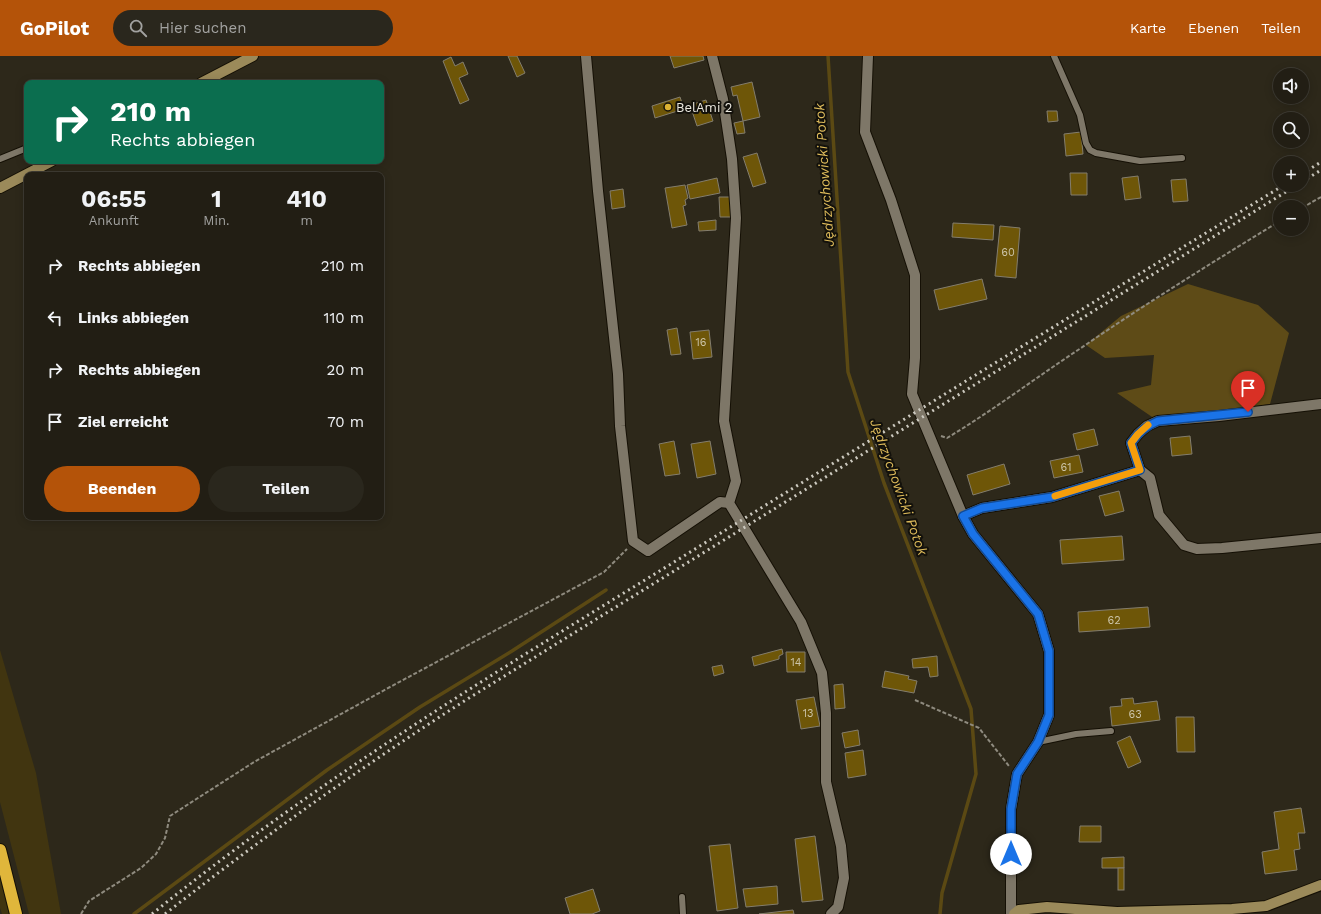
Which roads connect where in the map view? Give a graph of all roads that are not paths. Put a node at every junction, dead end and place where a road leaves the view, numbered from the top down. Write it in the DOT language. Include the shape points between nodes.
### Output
graph roads {
  1 [pos="254,56"];
  2 [pos="586,56"];
  3 [pos="712,56"];
  4 [pos="868,56"];
  5 [pos="1054,56"];
  6 [pos="207,80"];
  7 [pos="24,149"];
  8 [pos="1182,158"];
  9 [pos="0,159"];
  10 [pos="46,164"];
  11 [pos="31,172"];
  12 [pos="24,176"];
  13 [pos="0,188"];
  14 [pos="1321,404"];
  15 [pos="1140,470"];
  16 [pos="729,504"];
  17 [pos="963,516"];
  18 [pos="1321,538"];
  19 [pos="1111,731"];
  20 [pos="1038,742"];
  21 [pos="0,850"];
  22 [pos="1321,885"];
  23 [pos="682,897"];
  24 [pos="1264,910"];
  25 [pos="16,914"];
  26 [pos="683,914"];
  27 [pos="831,914"];
  28 [pos="1012,914"];
  1 -- 6 [label="street"];
  2 -- 16 [label="street" via="633,541 648,551 720,502"];
  3 -- 16 [label="street" via="723,99 731,151 736,218 724,421 736,481"];
  4 -- 17 [label="street" via="865,132 891,200 915,275 915,358 912,394"];
  5 -- 8 [label="lane" via="1080,115 1090,150 1140,161"];
  7 -- 9 [label="lane"];
  10 -- 11 [label="street"];
  12 -- 13 [label="street"];
  14 -- 15 [label="street" via="1158,421 1147,426 1131,443"];
  15 -- 17 [label="street" via="1052,497 982,508"];
  15 -- 18 [label="street" via="1150,478 1159,515 1184,545 1196,548 1222,548"];
  16 -- 27 [label="street" via="801,622 822,673 826,713 826,782 841,846 844,878 838,907"];
  17 -- 20 [label="street" via="973,534 1038,614 1049,651 1049,715"];
  19 -- 20 [label="lane" via="1076,734"];
  20 -- 28 [label="street" via="1017,774 1011,809"];
  21 -- 25 [label="highway"];
  22 -- 24 [label="street"];
  23 -- 26 [label="lane"];
  24 -- 28 [label="street" via="1117,912 1047,907 1019,910"];
}
